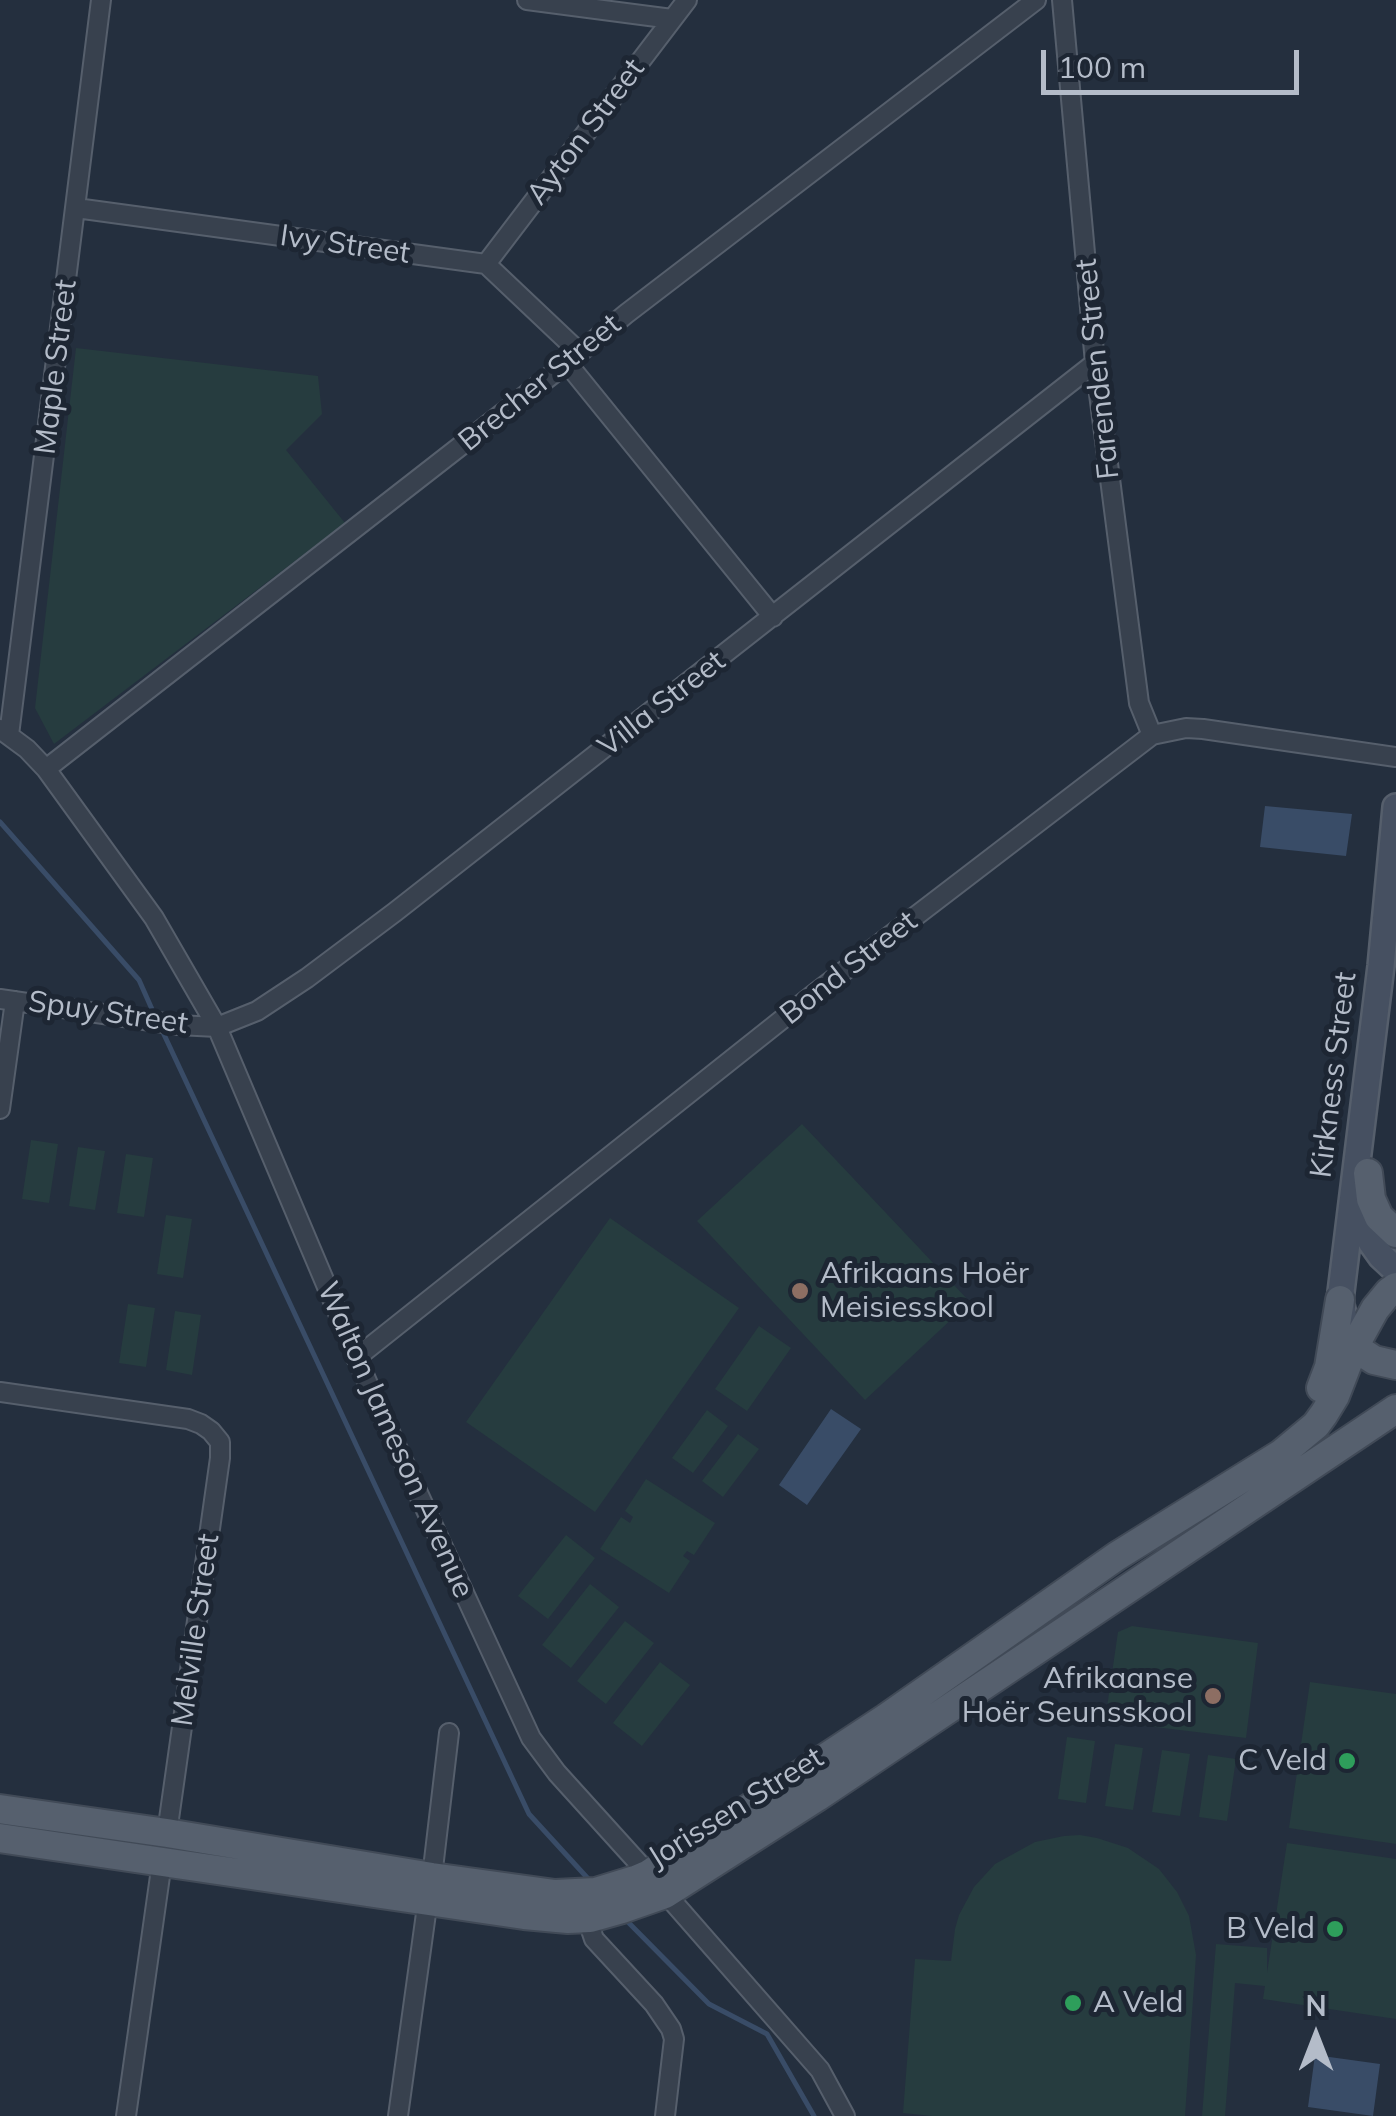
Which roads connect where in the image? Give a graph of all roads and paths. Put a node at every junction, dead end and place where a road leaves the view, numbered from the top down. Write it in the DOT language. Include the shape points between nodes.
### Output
graph roads {
  1 [pos="101,0"];
  2 [pos="526,0"];
  3 [pos="687,0"];
  4 [pos="1036,0"];
  5 [pos="1062,0"];
  6 [pos="672,20"];
  7 [pos="76,208"];
  8 [pos="486,264"];
  9 [pos="573,357"];
  10 [pos="1096,362"];
  11 [pos="773,617"];
  12 [pos="5,732"];
  13 [pos="1152,735"];
  14 [pos="1396,757"];
  15 [pos="46,768"];
  16 [pos="1396,807"];
  17 [pos="1396,938"];
  18 [pos="8,1000"];
  19 [pos="216,1027"];
  20 [pos="0,1109"];
  21 [pos="1368,1173"];
  22 [pos="1396,1233"];
  23 [pos="1396,1270"];
  24 [pos="1396,1287"];
  25 [pos="1340,1300"];
  26 [pos="1354,1348"];
  27 [pos="356,1358"];
  28 [pos="1396,1366"];
  29 [pos="0,1392"];
  30 [pos="1396,1409"];
  31 [pos="1292,1445"];
  32 [pos="1117,1556"];
  33 [pos="1135,1584"];
  34 [pos="449,1733"];
  35 [pos="0,1809"];
  36 [pos="167,1833"];
  37 [pos="0,1838"];
  38 [pos="162,1862"];
  39 [pos="652,1886"];
  40 [pos="430,1888"];
  41 [pos="584,1910"];
  42 [pos="126,2116"];
  43 [pos="398,2116"];
  44 [pos="665,2116"];
  45 [pos="844,2116"];
  1 -- 7 [label="street, Maple Street"];
  2 -- 6 [label="street"];
  3 -- 6 [label="street, Ayton Street"];
  4 -- 9 [label="street, Brecher Street"];
  5 -- 10 [label="street, Farenden Street"];
  6 -- 8 [label="street, Ayton Street"];
  7 -- 8 [label="street, Ivy Street"];
  7 -- 12 [label="street, Maple Street"];
  8 -- 9 [label="street"];
  9 -- 11 [label="street"];
  9 -- 15 [label="street, Brecher Street"];
  10 -- 11 [label="street, Villa Street"];
  10 -- 13 [label="street, Farenden Street" via="1139,702"];
  11 -- 19 [label="street, Villa Street" via="307,978 257,1011"];
  12 -- 15 [label="street, Walton Jameson Avenue"];
  13 -- 14 [label="street" via="1204,729"];
  13 -- 27 [label="street, Bond Street"];
  15 -- 19 [label="street, Walton Jameson Avenue" via="154,918"];
  16 -- 25 [label="street, Kirkness Street"];
  17 -- 21 [label="street, Kirkness Street"];
  18 -- 19 [label="street, Spuy Street"];
  18 -- 20 [label="street"];
  19 -- 27 [label="street, Walton Jameson Avenue"];
  21 -- 22 [label="main road" via="1371,1200"];
  21 -- 23 [label="street, Kirkness Street" via="1371,1242"];
  24 -- 26 [label="main road, Jorissen Street"];
  25 -- 26 [label="street, Kirkness Street"];
  25 -- 31 [label="main road" via="1329,1367"];
  26 -- 28 [label="main road"];
  26 -- 31 [label="main road, Jorissen Street" via="1335,1396"];
  27 -- 39 [label="street, Walton Jameson Avenue" via="531,1738"];
  29 -- 36 [label="street, Melville Street" via="173,1416 201,1424 220,1442"];
  30 -- 33 [label="main road, Jorissen Street"];
  31 -- 32 [label="main road, Jorissen Street"];
  32 -- 33 [label="main road"];
  32 -- 39 [label="main road, Jorissen Street"];
  33 -- 39 [label="main road, Jorissen Street" via="818,1797"];
  34 -- 40 [label="street"];
  35 -- 36 [label="main road, Jorissen Street"];
  36 -- 40 [label="main road, Jorissen Street"];
  37 -- 38 [label="main road, Jorissen Street"];
  38 -- 40 [label="main road, Jorissen Street"];
  38 -- 42 [label="street"];
  39 -- 41 [label="main road, Jorissen Street"];
  39 -- 45 [label="street, Walton Jameson Avenue" via="820,2070"];
  40 -- 41 [label="main road, Jorissen Street" via="522,1890"];
  40 -- 43 [label="street"];
  41 -- 44 [label="street" via="594,1939 672,2028"];
}
